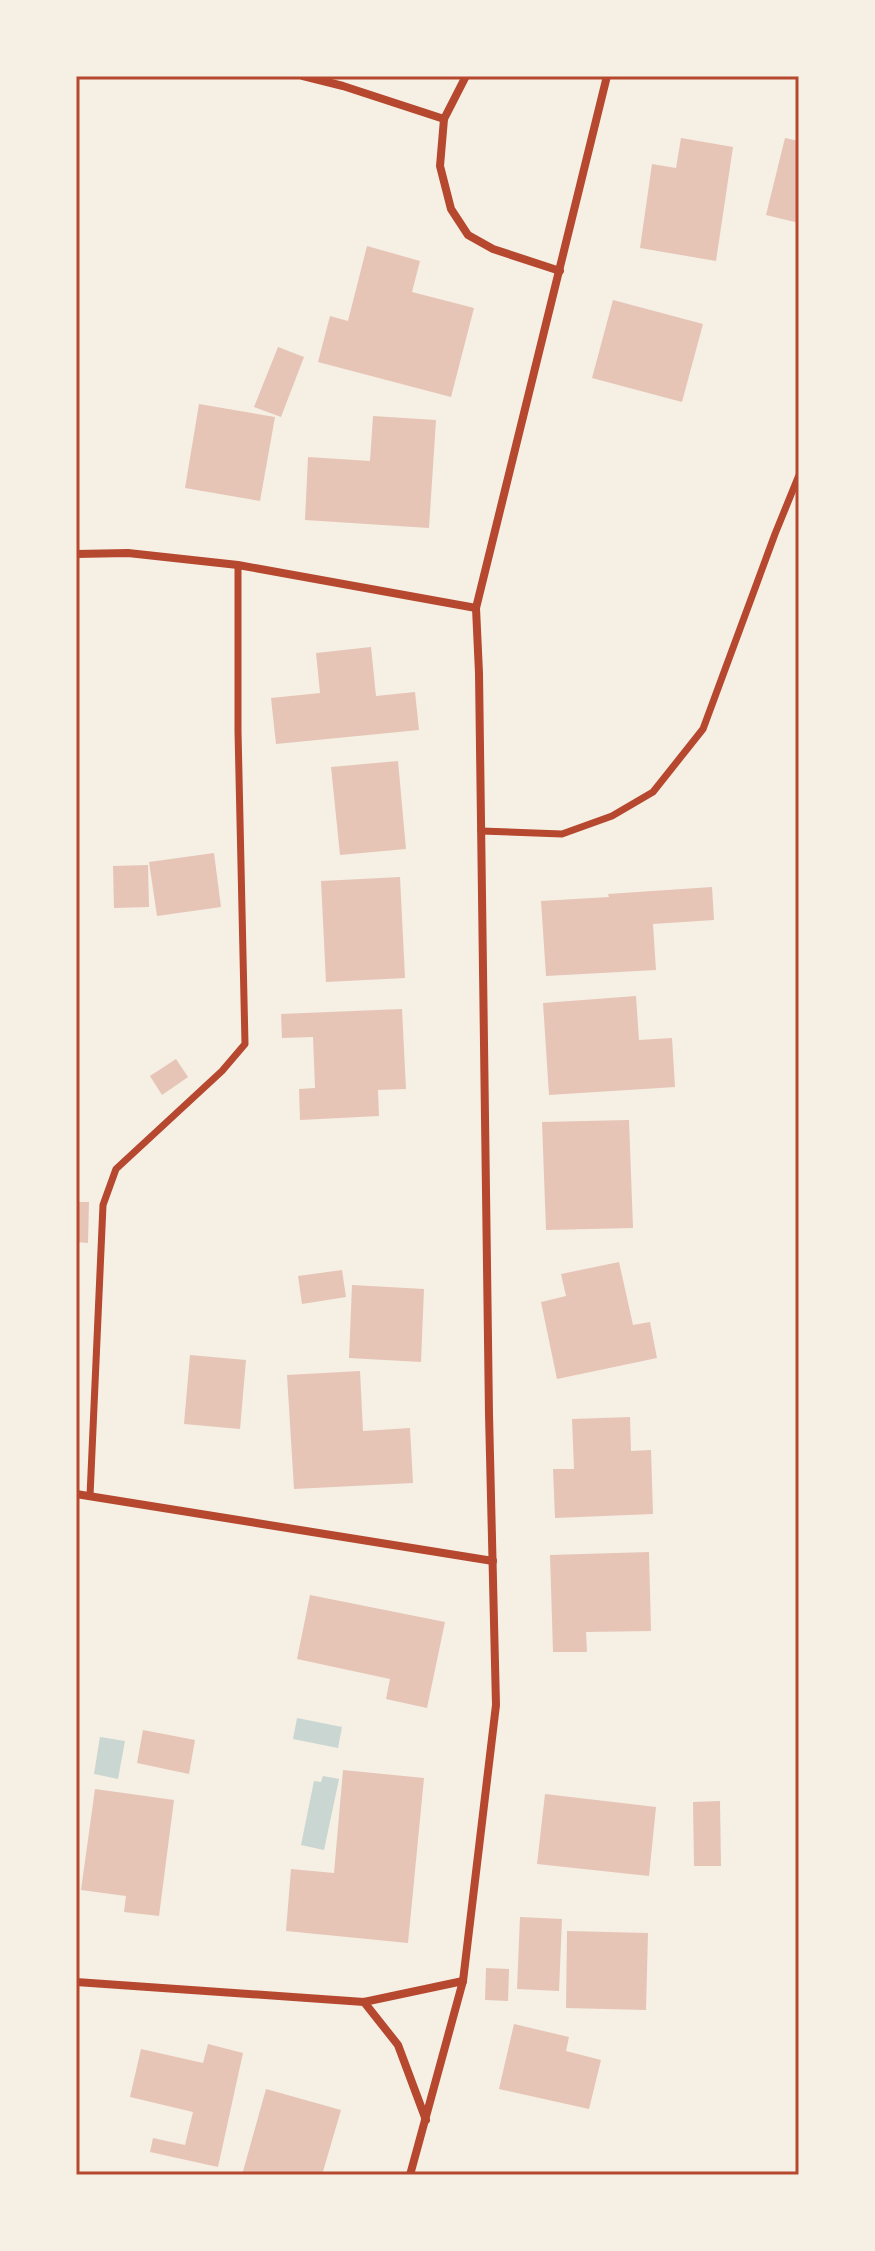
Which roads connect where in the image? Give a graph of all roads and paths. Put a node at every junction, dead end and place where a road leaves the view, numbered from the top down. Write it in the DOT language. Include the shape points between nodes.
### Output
graph roads {
  1 [pos="303,76"];
  2 [pos="466,76"];
  3 [pos="607,76"];
  4 [pos="444,119"];
  5 [pos="560,271"];
  6 [pos="799,475"];
  7 [pos="76,554"];
  8 [pos="238,565"];
  9 [pos="476,608"];
  10 [pos="481,831"];
  11 [pos="76,1494"];
  12 [pos="90,1496"];
  13 [pos="493,1561"];
  14 [pos="463,1981"];
  15 [pos="76,1982"];
  16 [pos="364,2002"];
  17 [pos="426,2120"];
  18 [pos="410,2175"];
  1 -- 4 [label="street"];
  2 -- 4 [label="street"];
  3 -- 5 [label="street"];
  4 -- 5 [label="street" via="440,166 451,209 468,235"];
  5 -- 9 [label="street"];
  6 -- 10 [label="street" via="703,729 653,792 612,816 562,834"];
  7 -- 8 [label="street" via="128,553"];
  8 -- 9 [label="street"];
  8 -- 12 [label="street" via="245,1044 116,1169 103,1205"];
  9 -- 10 [label="street"];
  10 -- 13 [label="street"];
  11 -- 12 [label="street"];
  12 -- 13 [label="street"];
  13 -- 14 [label="street" via="496,1705"];
  14 -- 16 [label="street"];
  14 -- 17 [label="street"];
  15 -- 16 [label="street"];
  16 -- 17 [label="street" via="398,2045"];
  17 -- 18 [label="street"];
}
